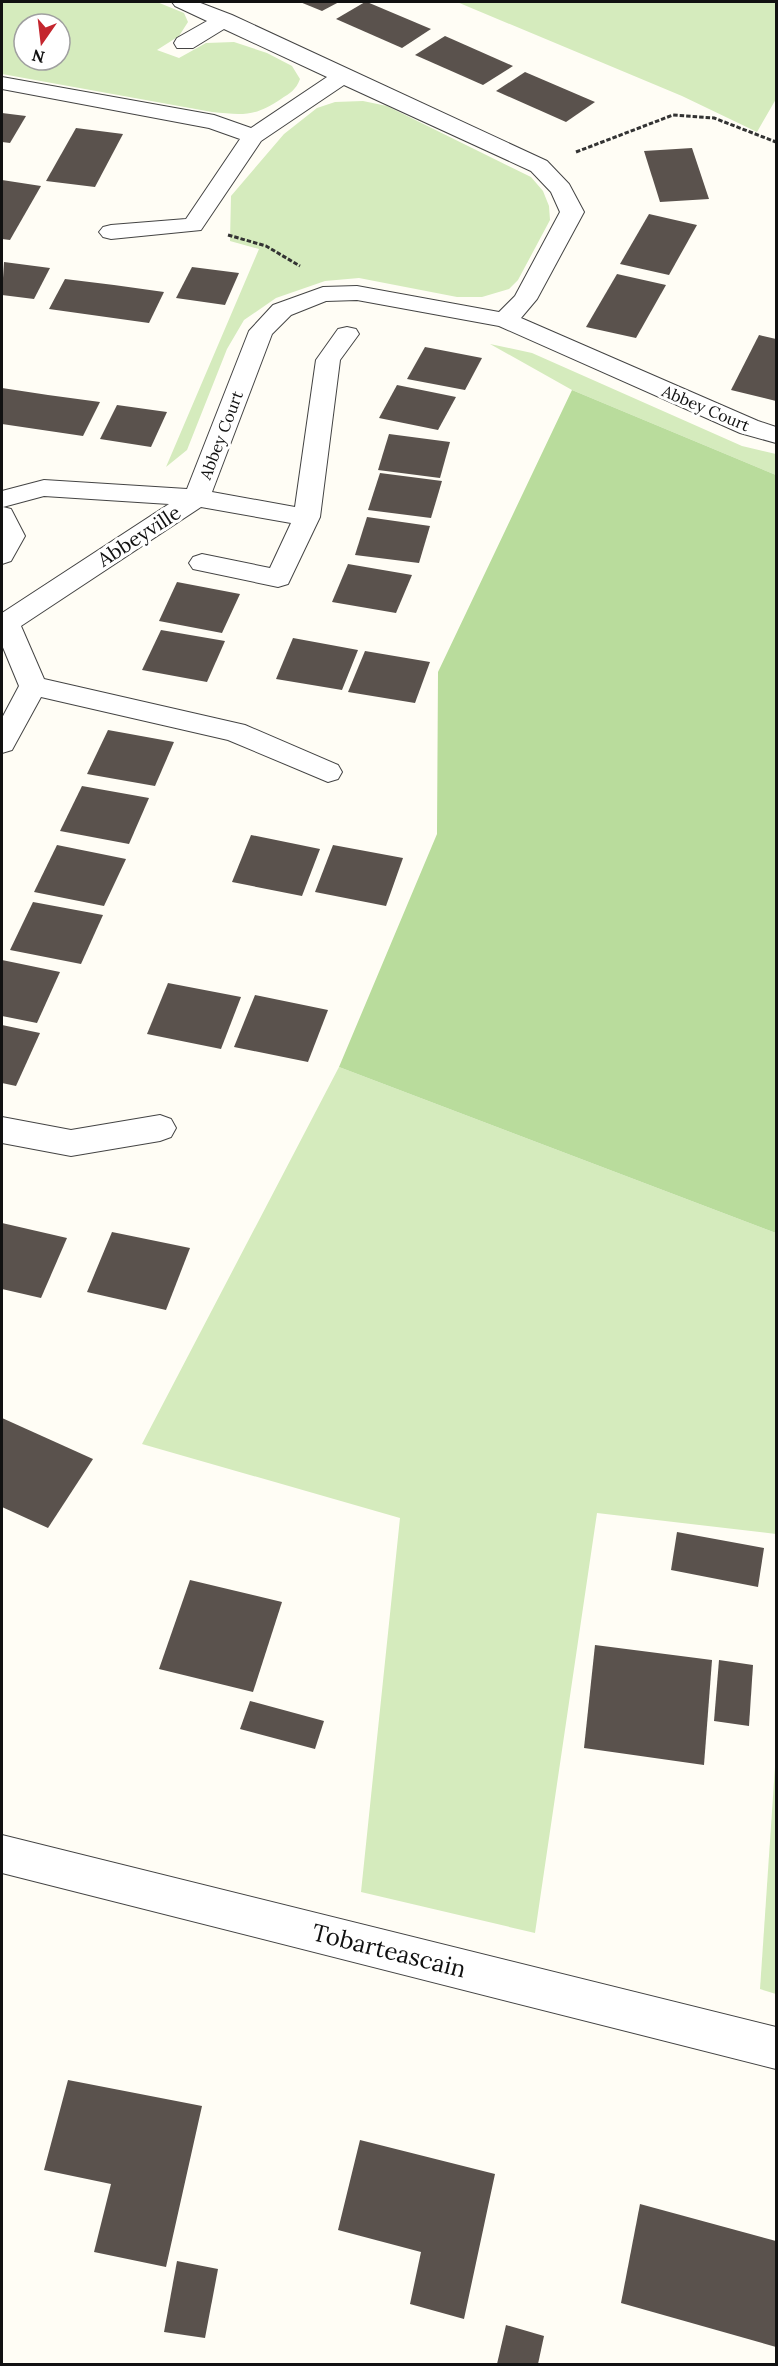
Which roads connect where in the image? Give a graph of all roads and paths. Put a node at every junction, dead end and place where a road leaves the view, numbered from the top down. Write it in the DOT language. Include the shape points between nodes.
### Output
graph roads {
  1 [pos="182,2"];
  2 [pos="224,20"];
  3 [pos="185,43"];
  4 [pos="344,75"];
  5 [pos="2,83"];
  6 [pos="253,136"];
  7 [pos="777,142"];
  8 [pos="539,166"];
  9 [pos="193,225"];
  10 [pos="111,232"];
  11 [pos="323,294"];
  12 [pos="505,320"];
  13 [pos="347,334"];
  14 [pos="777,435"];
  15 [pos="197,498"];
  16 [pos="2,499"];
  17 [pos="2,515"];
  18 [pos="307,517"];
  19 [pos="2,555"];
  20 [pos="202,563"];
  21 [pos="4,623"];
  22 [pos="33,686"];
  23 [pos="2,743"];
  24 [pos="328,772"];
  25 [pos="160,1128"];
  26 [pos="2,1130"];
  27 [pos="2,1854"];
  28 [pos="777,2048"];
  1 -- 2 [label="street"];
  2 -- 3 [label="street"];
  2 -- 4 [label="street"];
  4 -- 6 [label="street"];
  4 -- 8 [label="street"];
  5 -- 6 [label="street" via="214,122"];
  6 -- 9 [label="street"];
  7 -- 8 [label="path" via="714,118 674,115"];
  8 -- 12 [label="street" via="561,189 572,212 525,299"];
  9 -- 10 [label="street"];
  9 -- 11 [label="path" via="218,234 247,237 273,248 303,268"];
  11 -- 12 [label="street, Abbey Court" via="357,293"];
  11 -- 15 [label="street, Abbey Court" via="282,310 261,331"];
  12 -- 14 [label="street, Abbey Court" via="749,427"];
  13 -- 18 [label="street" via="328,360"];
  15 -- 16 [label="street, Abbeyville" via="44,488"];
  15 -- 18 [label="street, Abbey Court"];
  15 -- 21 [label="street, Abbeyville"];
  17 -- 19 [label="street" via="12,536"];
  18 -- 20 [label="street" via="278,578"];
  21 -- 22 [label="street, Abbeyville"];
  22 -- 23 [label="street"];
  22 -- 24 [label="street" via="235,732"];
  25 -- 26 [label="street" via="71,1143"];
  27 -- 28 [label="street, Tobarteascain"];
}
